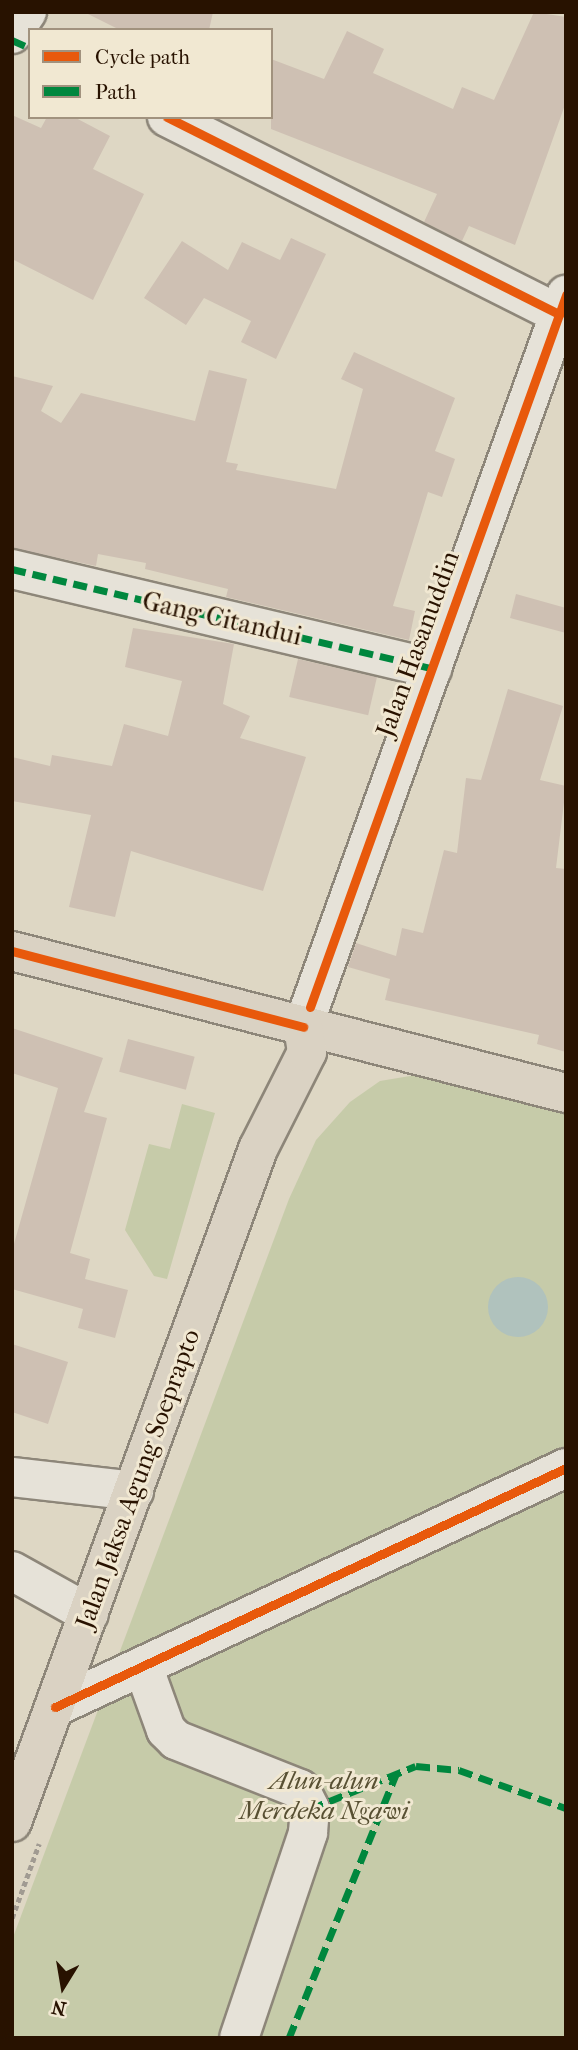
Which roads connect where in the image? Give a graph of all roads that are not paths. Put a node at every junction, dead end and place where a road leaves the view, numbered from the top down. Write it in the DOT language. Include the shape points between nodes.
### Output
graph roads {
  1 [pos="27,12"];
  2 [pos="12,37"];
  3 [pos="28,47"];
  4 [pos="171,119"];
  5 [pos="562,304"];
  6 [pos="12,569"];
  7 [pos="432,668"];
  8 [pos="12,951"];
  9 [pos="306,1017"];
  10 [pos="566,1093"];
  11 [pos="566,1453"];
  12 [pos="566,1468"];
  13 [pos="12,1477"];
  14 [pos="134,1491"];
  15 [pos="12,1571"];
  16 [pos="89,1614"];
  17 [pos="143,1666"];
  18 [pos="58,1699"];
  19 [pos="12,1822"];
  20 [pos="239,2038"];
  1 -- 2 [label="street"];
  2 -- 3 [label="street"];
  4 -- 5 [label="street"];
  5 -- 7 [label="street, Jalan Hasanuddin"];
  6 -- 7 [label="street, Gang Citandui"];
  7 -- 9 [label="street, Jalan Hasanuddin"];
  8 -- 9 [label="main road"];
  9 -- 10 [label="main road"];
  9 -- 14 [label="main road, Jalan Jaksa Agung Soeprapto" via="282,1042 263,1136"];
  11 -- 18 [label="street"];
  12 -- 17 [label="street"];
  13 -- 14 [label="street"];
  14 -- 16 [label="main road, Jalan Jaksa Agung Soeprapto"];
  15 -- 16 [label="street"];
  16 -- 18 [label="main road, Jalan Jaksa Agung Soeprapto"];
  17 -- 18 [label="street"];
  17 -- 20 [label="street" via="166,1730 176,1740 300,1789 310,1809 308,1833"];
  18 -- 19 [label="main road, Jalan Jaksa Agung Soeprapto"];
}
